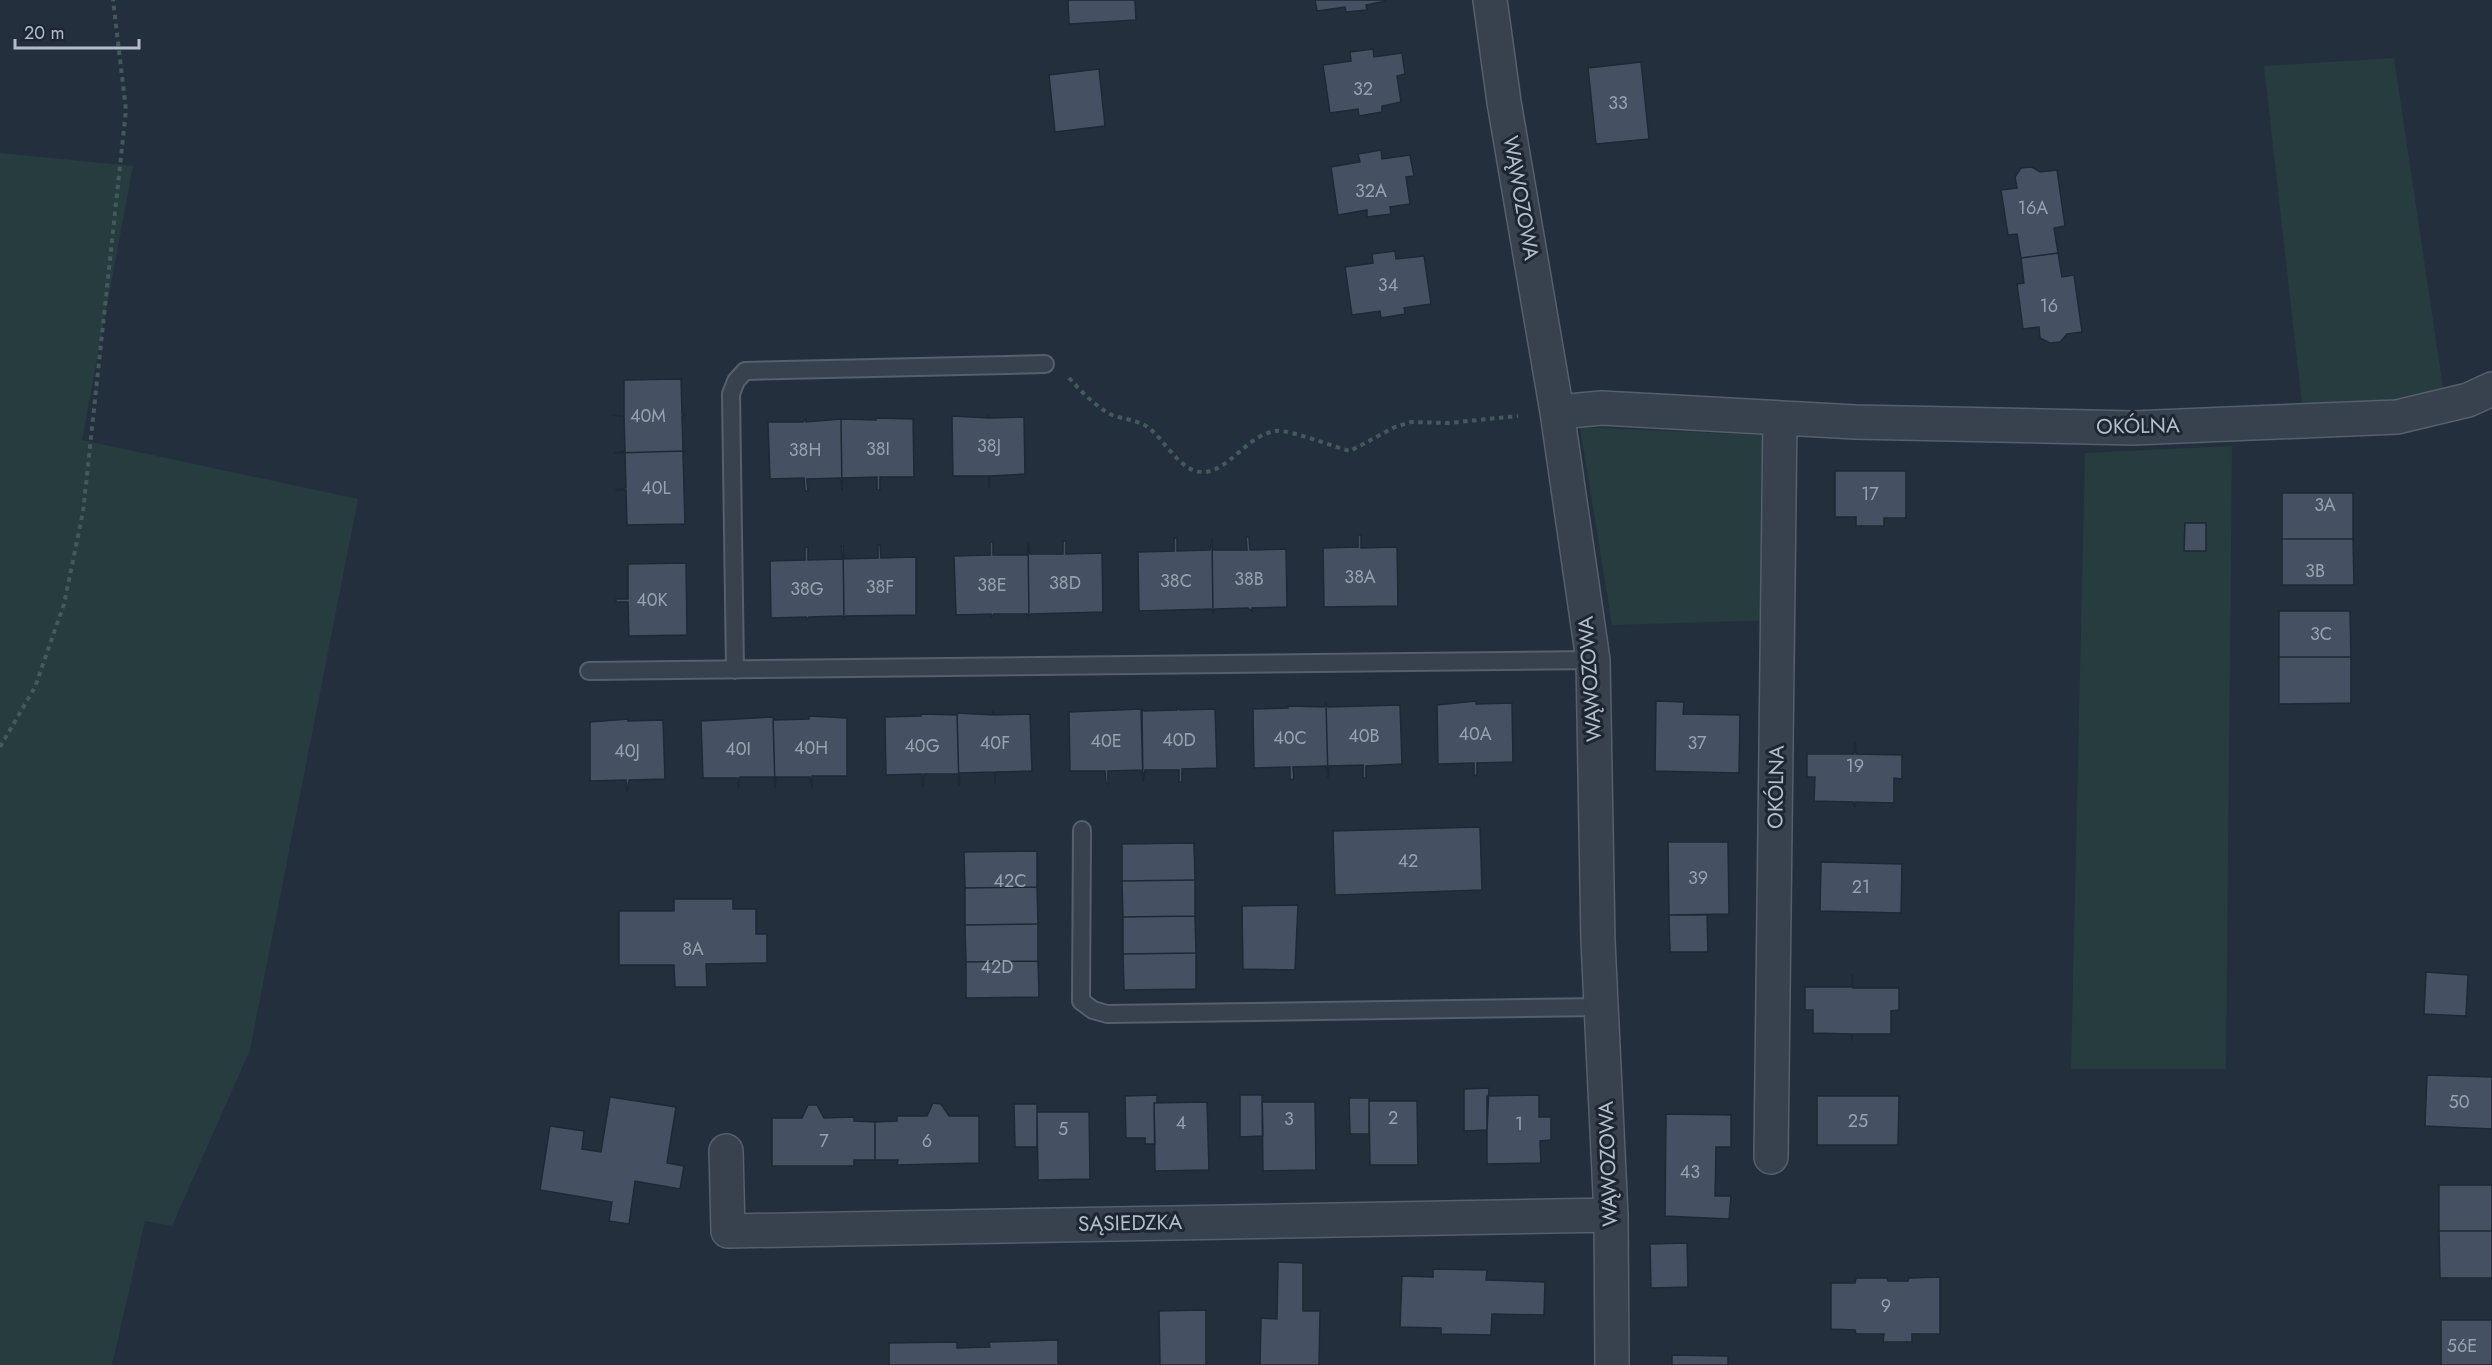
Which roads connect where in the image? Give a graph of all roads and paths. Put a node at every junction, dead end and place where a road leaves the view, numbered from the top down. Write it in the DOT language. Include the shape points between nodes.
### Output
graph roads {
  1 [pos="113,0"];
  2 [pos="1490,0"];
  3 [pos="1045,364"];
  4 [pos="2492,389"];
  5 [pos="1557,412"];
  6 [pos="1780,418"];
  7 [pos="1593,660"];
  8 [pos="735,670"];
  9 [pos="589,671"];
  10 [pos="0,747"];
  11 [pos="1082,830"];
  12 [pos="1602,1007"];
  13 [pos="726,1151"];
  14 [pos="1771,1157"];
  15 [pos="1611,1215"];
  16 [pos="1612,1365"];
  1 -- 10 [label="path" via="126,110 83,512 64,604 35,687"];
  2 -- 5 [label="street, WĄWOZOWA"];
  3 -- 5 [label="path" via="1062,371 1097,406 1149,428 1175,456 1202,473 1214,470 1242,448 1277,430 1350,451 1411,422 1448,423"];
  3 -- 8 [label="lane" via="745,371 731,394"];
  4 -- 6 [label="street, OKÓLNA" via="2468,400 2397,417 2133,428"];
  5 -- 6 [label="street, OKÓLNA" via="1602,408"];
  5 -- 7 [label="street, WĄWOZOWA"];
  6 -- 14 [label="street, OKÓLNA"];
  7 -- 8 [label="lane"];
  7 -- 12 [label="street, WĄWOZOWA"];
  8 -- 9 [label="lane"];
  11 -- 12 [label="lane" via="1081,1001 1093,1010 1107,1014"];
  12 -- 15 [label="street, WĄWOZOWA"];
  13 -- 15 [label="street, SĄSIEDZKA" via="728,1231"];
  15 -- 16 [label="street, WĄWOZOWA"];
}
